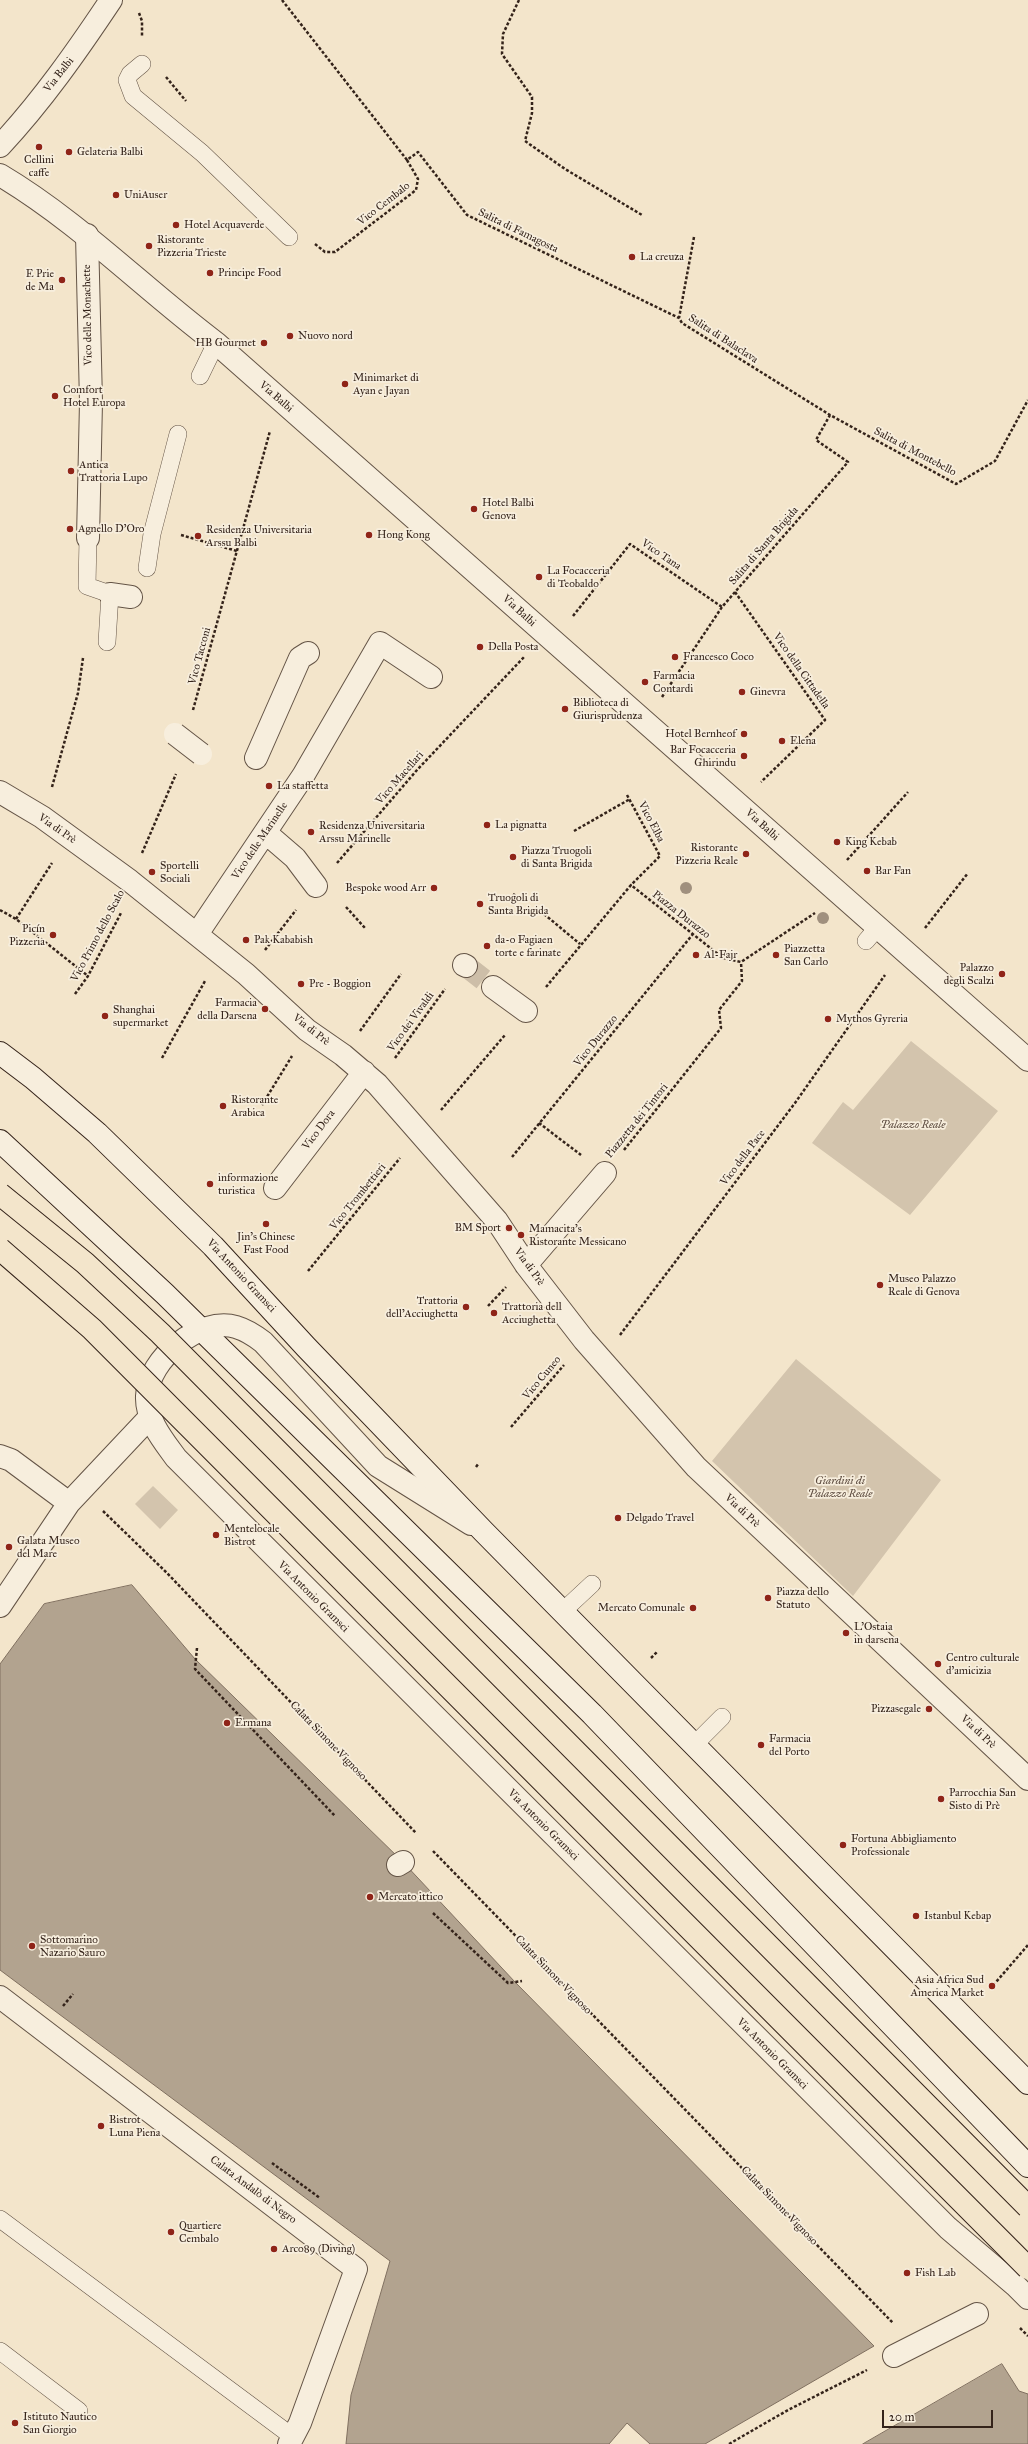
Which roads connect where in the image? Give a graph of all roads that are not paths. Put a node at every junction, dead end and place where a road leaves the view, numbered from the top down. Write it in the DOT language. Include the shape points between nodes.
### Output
graph roads {
  1 [pos="111,0"];
  2 [pos="142,64"];
  3 [pos="0,146"];
  4 [pos="0,175"];
  5 [pos="87,235"];
  6 [pos="290,237"];
  7 [pos="210,339"];
  8 [pos="200,376"];
  9 [pos="178,434"];
  10 [pos="88,538"];
  11 [pos="147,568"];
  12 [pos="107,642"];
  13 [pos="308,652"];
  14 [pos="431,677"];
  15 [pos="175,734"];
  16 [pos="201,754"];
  17 [pos="256,758"];
  18 [pos="0,792"];
  19 [pos="266,833"];
  20 [pos="316,886"];
  21 [pos="197,934"];
  22 [pos="493,987"];
  23 [pos="526,1011"];
  24 [pos="0,1053"];
  25 [pos="1028,1060"];
  26 [pos="370,1078"];
  27 [pos="0,1141"];
  28 [pos="605,1173"];
  29 [pos="275,1188"];
  30 [pos="0,1194"];
  31 [pos="0,1249"];
  32 [pos="526,1265"];
  33 [pos="201,1330"];
  34 [pos="150,1417"];
  35 [pos="4,1455"];
  36 [pos="75,1497"];
  37 [pos="484,1532"];
  38 [pos="592,1584"];
  39 [pos="0,1606"];
  40 [pos="563,1611"];
  41 [pos="722,1717"];
  42 [pos="695,1744"];
  43 [pos="1028,1779"];
  44 [pos="0,1997"];
  45 [pos="1028,2083"];
  46 [pos="1028,2166"];
  47 [pos="1028,2207"];
  48 [pos="0,2219"];
  49 [pos="1028,2268"];
  50 [pos="1028,2298"];
  51 [pos="977,2314"];
  52 [pos="0,2351"];
  53 [pos="894,2356"];
  54 [pos="79,2411"];
  55 [pos="291,2440"];
  1 -- 3 [label="street, Via Balbi" via="75,55"];
  2 -- 6 [label="lane" via="127,80 133,96 202,153"];
  4 -- 5 [label="street, Via Balbi"];
  5 -- 7 [label="street, Via Balbi"];
  5 -- 10 [label="street, Vico delle Monachette" via="91,402"];
  7 -- 8 [label="lane"];
  7 -- 25 [label="street, Via Balbi" via="872,934"];
  9 -- 11 [label="lane" via="152,534"];
  10 -- 12 [label="lane, Vico delle Monachette" via="87,586 121,596"];
  13 -- 17 [label="street" via="300,658"];
  14 -- 19 [label="street, Vico delle Marinelle" via="380,643 303,776"];
  15 -- 16 [label="street, bridge"];
  18 -- 21 [label="street, Via di Prè" via="42,817"];
  19 -- 20 [label="street" via="295,858"];
  19 -- 21 [label="street, Vico delle Marinelle"];
  21 -- 26 [label="street, Via di Prè" via="246,974 307,1030"];
  22 -- 23 [label="street"];
  24 -- 37 [label="street, Via Antonio Gramsci" via="97,1133 213,1246"];
  26 -- 29 [label="street, Vico Dora"];
  26 -- 32 [label="street, Via di Prè" via="497,1221"];
  27 -- 33 [label="street" via="147,1276"];
  28 -- 32 [label="street"];
  30 -- 47 [label="highway, bridge" via="85,1263 160,1333"];
  31 -- 49 [label="highway, bridge" via="92,1329"];
  32 -- 43 [label="street, Via di Prè" via="584,1340 696,1467"];
  33 -- 34 [label="street, Via Antonio Gramsci" via="181,1342 157,1366 150,1380 147,1396"];
  33 -- 37 [label="street, Via Antonio Gramsci" via="223,1325 235,1326 251,1333 263,1342 378,1466"];
  33 -- 46 [label="street" via="592,1714"];
  34 -- 36 [label="street"];
  34 -- 50 [label="street, Via Antonio Gramsci" via="176,1458 262,1546 948,2228"];
  35 -- 36 [label="street"];
  36 -- 39 [label="street"];
  37 -- 40 [label="street, Via Antonio Gramsci"];
  38 -- 40 [label="lane"];
  40 -- 42 [label="street, Via Antonio Gramsci"];
  41 -- 42 [label="lane"];
  42 -- 45 [label="street, Via Antonio Gramsci"];
  44 -- 55 [label="street, Calata Andalò di Negro" via="356,2269"];
  48 -- 55 [label="lane"];
  51 -- 53 [label="street"];
  52 -- 54 [label="lane"];
}
